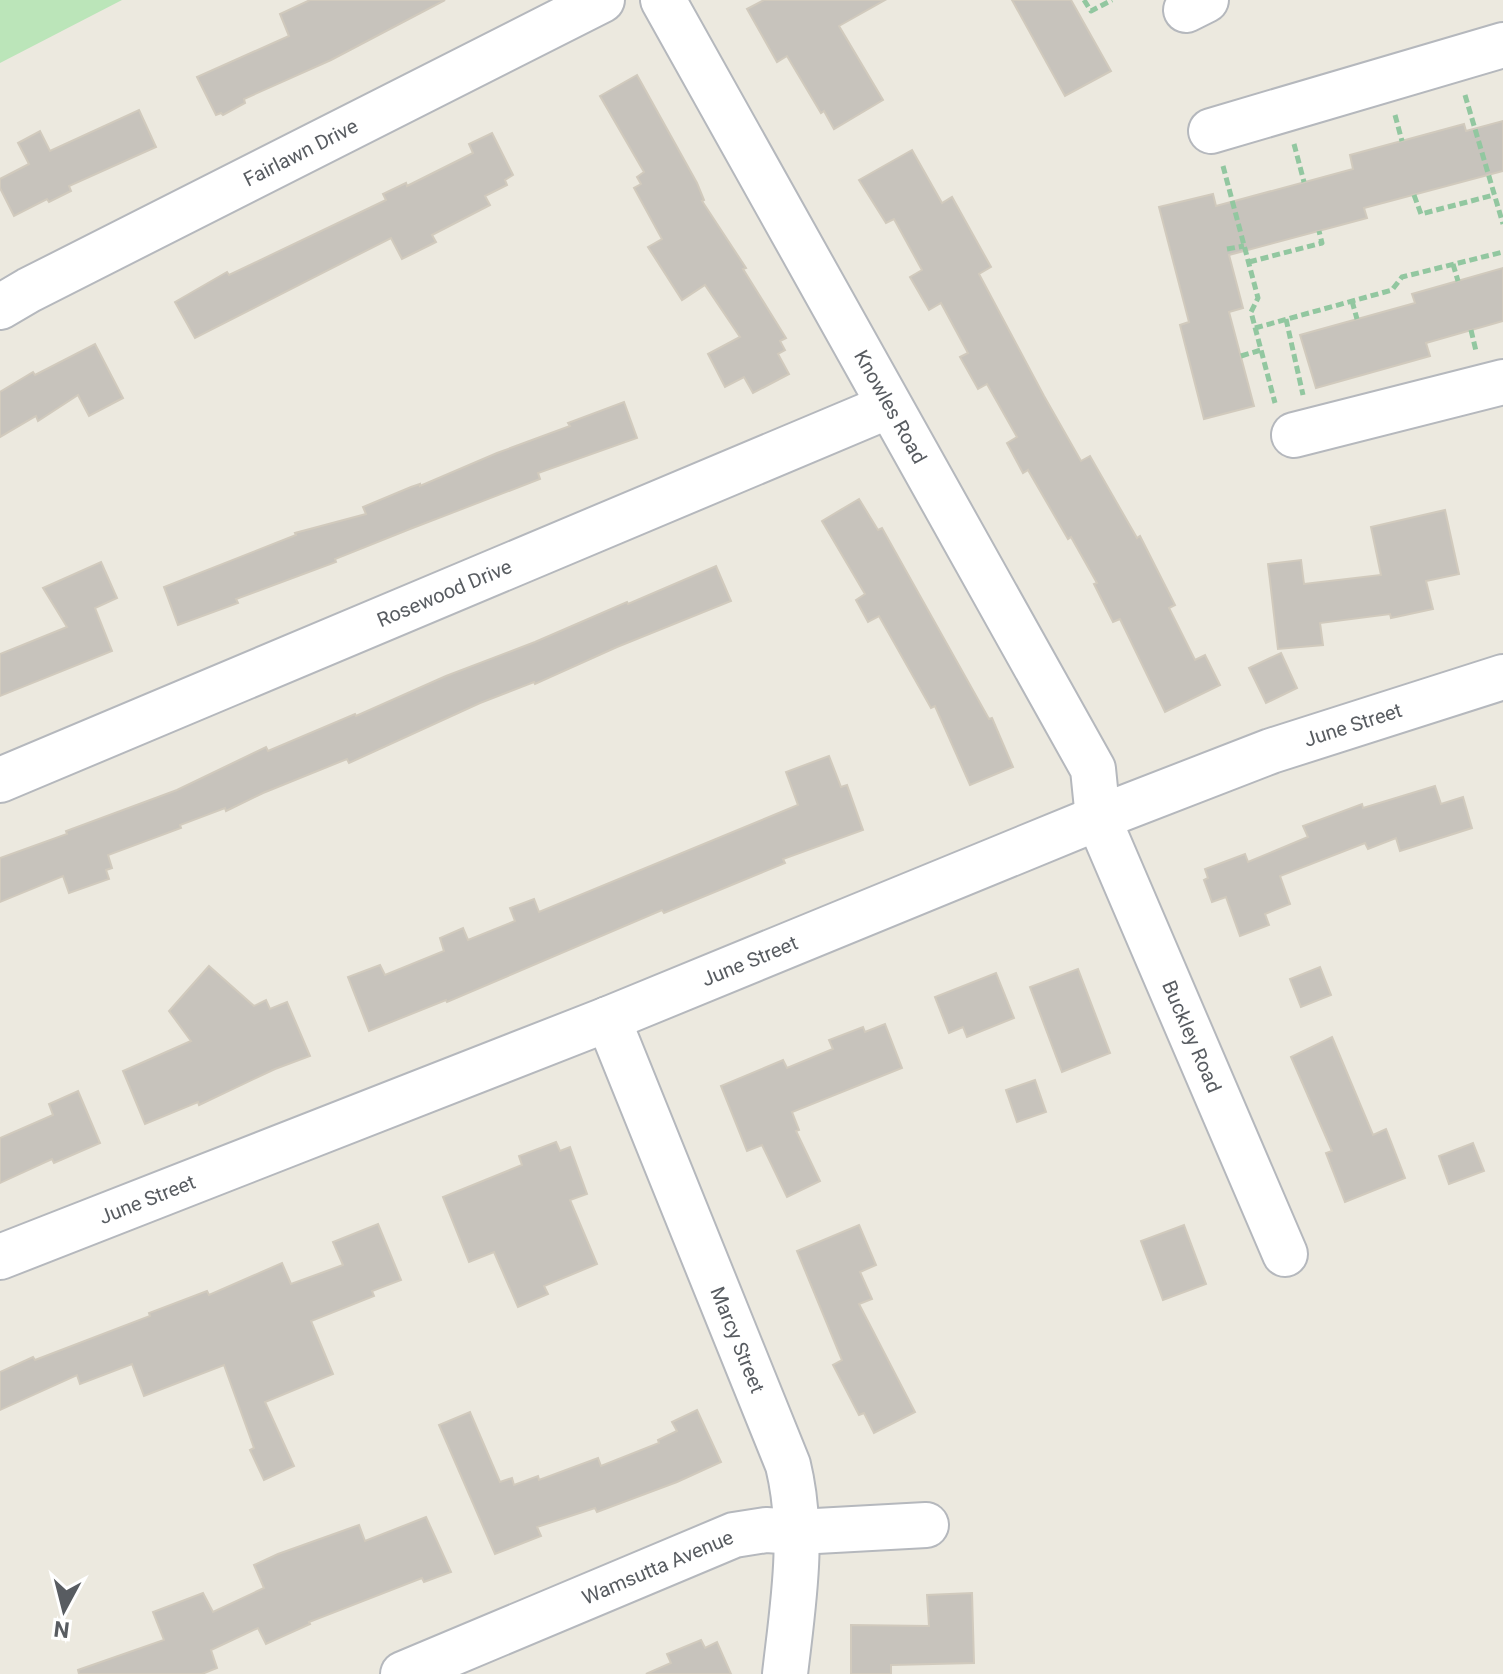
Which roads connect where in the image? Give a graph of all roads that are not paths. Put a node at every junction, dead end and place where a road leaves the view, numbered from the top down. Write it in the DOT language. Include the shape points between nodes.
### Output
graph roads {
  1 [pos="602,0"];
  2 [pos="663,0"];
  3 [pos="1503,45"];
  4 [pos="1211,131"];
  5 [pos="0,307"];
  6 [pos="1503,382"];
  7 [pos="889,406"];
  8 [pos="1303,433"];
  9 [pos="1503,677"];
  10 [pos="0,780"];
  11 [pos="1098,818"];
  12 [pos="608,1019"];
  13 [pos="1285,1254"];
  14 [pos="0,1257"];
  15 [pos="926,1525"];
  16 [pos="798,1532"];
  17 [pos="403,1674"];
  18 [pos="785,1674"];
  1 -- 5 [label="street, Fairlawn Drive"];
  2 -- 7 [label="street, Knowles Road"];
  3 -- 4 [label="street"];
  6 -- 8 [label="street"];
  7 -- 10 [label="street, Rosewood Drive"];
  7 -- 11 [label="street, Knowles Road" via="1093,769"];
  9 -- 11 [label="street, June Street" via="1271,751"];
  11 -- 12 [label="street, June Street"];
  11 -- 13 [label="street, Buckley Road"];
  12 -- 14 [label="street, June Street"];
  12 -- 16 [label="street, Marcy Street" via="788,1465"];
  15 -- 16 [label="street, Wamsutta Avenue"];
  16 -- 17 [label="street, Wamsutta Avenue" via="734,1535"];
  16 -- 18 [label="street, Marcy Street"];
}
